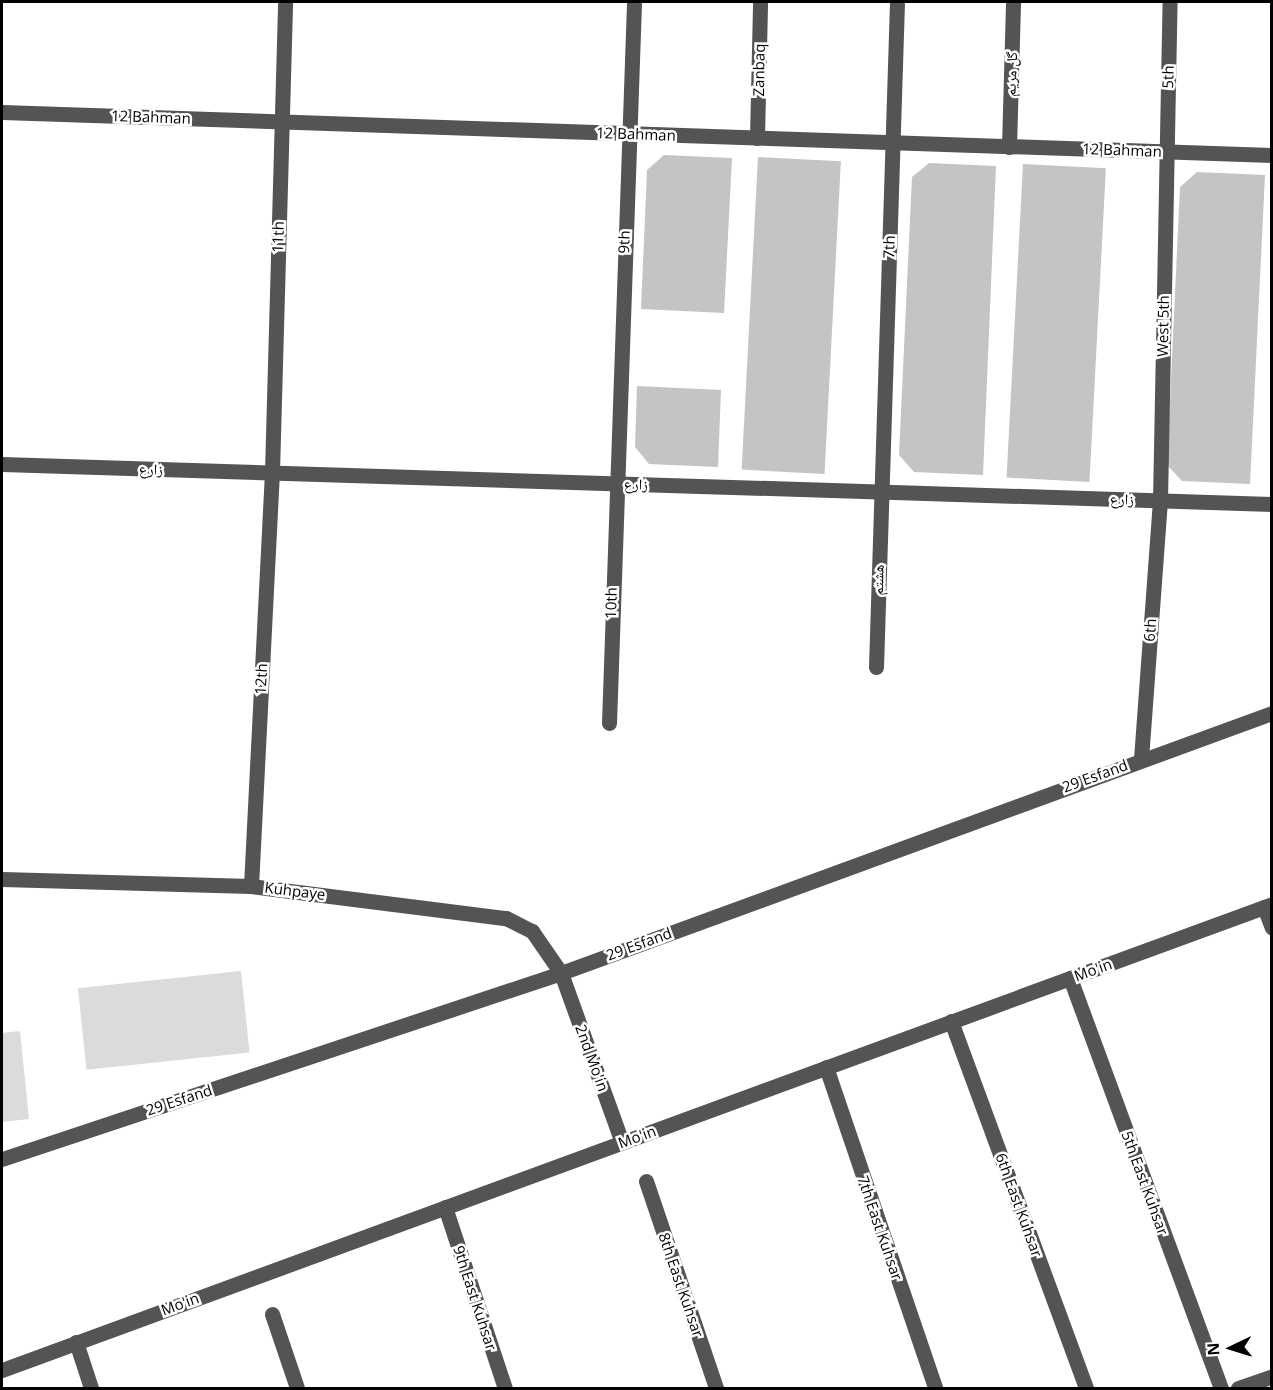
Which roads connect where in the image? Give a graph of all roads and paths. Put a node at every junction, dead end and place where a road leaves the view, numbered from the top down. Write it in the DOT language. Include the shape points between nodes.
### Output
graph roads {
  1 [pos="285,2"];
  2 [pos="634,2"];
  3 [pos="760,2"];
  4 [pos="897,2"];
  5 [pos="1013,2"];
  6 [pos="1170,2"];
  7 [pos="2,112"];
  8 [pos="281,122"];
  9 [pos="628,134"];
  10 [pos="757,138"];
  11 [pos="893,143"];
  12 [pos="1009,147"];
  13 [pos="1166,152"];
  14 [pos="1272,156"];
  15 [pos="2,464"];
  16 [pos="272,472"];
  17 [pos="614,483"];
  18 [pos="881,492"];
  19 [pos="1160,501"];
  20 [pos="1272,504"];
  21 [pos="876,667"];
  22 [pos="1272,713"];
  23 [pos="609,723"];
  24 [pos="1141,759"];
  25 [pos="2,879"];
  26 [pos="251,886"];
  27 [pos="1268,905"];
  28 [pos="1272,928"];
  29 [pos="561,973"];
  30 [pos="1070,978"];
  31 [pos="951,1021"];
  32 [pos="826,1067"];
  33 [pos="622,1142"];
  34 [pos="2,1159"];
  35 [pos="646,1181"];
  36 [pos="446,1207"];
  37 [pos="272,1314"];
  38 [pos="76,1342"];
  39 [pos="2,1370"];
  40 [pos="1272,1376"];
  41 [pos="91,1389"];
  42 [pos="297,1389"];
  43 [pos="505,1389"];
  44 [pos="716,1389"];
  45 [pos="935,1389"];
  46 [pos="1086,1389"];
  47 [pos="1221,1389"];
  48 [pos="1238,1389"];
  1 -- 8 [label="street, 11th"];
  2 -- 9 [label="street, 9th"];
  3 -- 10 [label="street, Zanbaq"];
  4 -- 11 [label="street, 7th"];
  5 -- 12 [label="street, گل مریم"];
  6 -- 13 [label="street, 5th"];
  7 -- 8 [label="street, 12 Bahman"];
  8 -- 9 [label="street, 12 Bahman"];
  8 -- 16 [label="street, 11th"];
  9 -- 10 [label="street, 12 Bahman"];
  9 -- 17 [label="street, 9th"];
  10 -- 11 [label="street, 12 Bahman"];
  11 -- 12 [label="street, 12 Bahman"];
  11 -- 18 [label="street, 7th"];
  12 -- 13 [label="street, 12 Bahman"];
  13 -- 14 [label="street, 12 Bahman"];
  13 -- 19 [label="street, West 5th"];
  15 -- 16 [label="street, زارع"];
  16 -- 17 [label="street, زارع"];
  16 -- 26 [label="street, 12th"];
  17 -- 18 [label="street, زارع"];
  17 -- 23 [label="street, 10th"];
  18 -- 19 [label="street, زارع"];
  18 -- 21 [label="street, هشتم"];
  19 -- 20 [label="street, زارع"];
  19 -- 24 [label="street, 6th"];
  22 -- 24 [label="street, 29 Esfand"];
  24 -- 29 [label="street, 29 Esfand"];
  25 -- 26 [label="street, Kuhpaye"];
  26 -- 29 [label="street, Kuhpaye" via="506,918 532,932"];
  27 -- 28 [label="street"];
  27 -- 30 [label="street, Mo'in"];
  29 -- 33 [label="street, 2nd Mo'in"];
  29 -- 34 [label="street, 29 Esfand"];
  30 -- 31 [label="street, Mo'in"];
  30 -- 47 [label="street, 5th East Kuhsar"];
  31 -- 32 [label="street, Mo'in"];
  31 -- 46 [label="street, 6th East Kuhsar"];
  32 -- 33 [label="street, Mo'in"];
  32 -- 45 [label="street, 7th East Kuhsar"];
  33 -- 36 [label="street, Mo'in"];
  35 -- 44 [label="street, 8th East Kuhsar"];
  36 -- 38 [label="street, Mo'in"];
  36 -- 43 [label="street, 9th East Kuhsar"];
  37 -- 42 [label="street"];
  38 -- 39 [label="street, Mo'in"];
  38 -- 41 [label="street"];
  40 -- 48 [label="street"];
}
